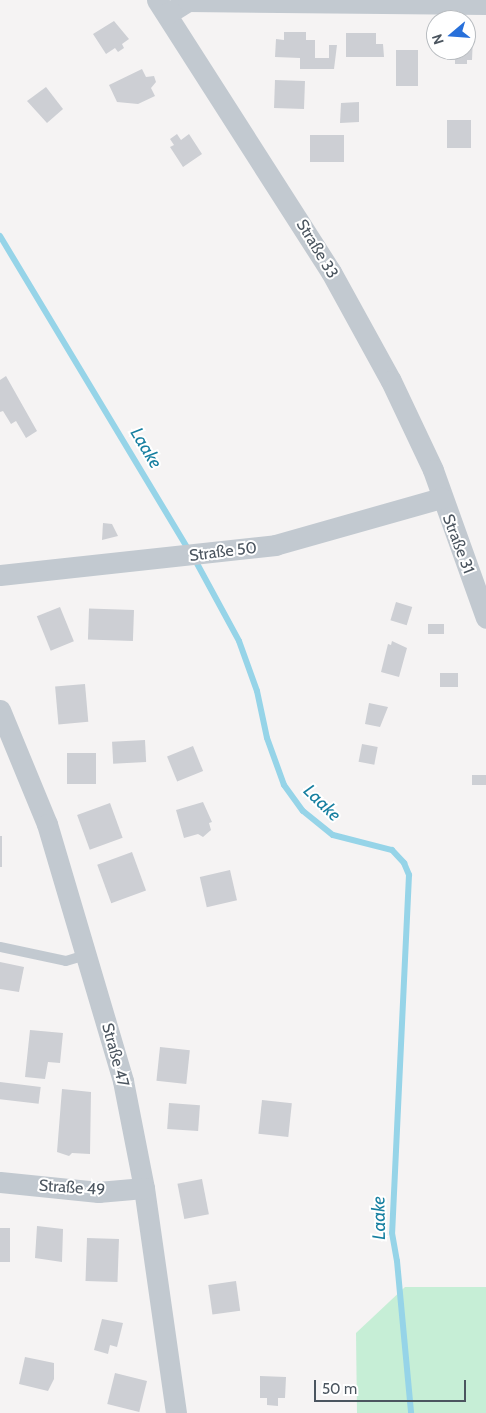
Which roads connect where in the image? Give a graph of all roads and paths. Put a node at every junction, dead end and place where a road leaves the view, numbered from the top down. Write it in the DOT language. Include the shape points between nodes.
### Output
graph roads {
  1 [pos="486,4"];
  2 [pos="162,7"];
  3 [pos="440,498"];
  4 [pos="0,576"];
  5 [pos="486,618"];
  6 [pos="0,710"];
  7 [pos="0,947"];
  8 [pos="86,955"];
  9 [pos="0,1182"];
  10 [pos="144,1188"];
  11 [pos="176,1413"];
  1 -- 2 [label="street, Straße 33" via="188,1"];
  2 -- 3 [label="street, Straße 33" via="331,272 391,381 433,470"];
  3 -- 4 [label="street, Straße 50" via="275,545"];
  3 -- 5 [label="street, Straße 31"];
  6 -- 8 [label="street, Straße 47" via="47,824"];
  7 -- 8 [label="lane" via="66,961"];
  8 -- 10 [label="street, Straße 47" via="123,1081"];
  9 -- 10 [label="street, Straße 49" via="98,1192"];
  10 -- 11 [label="street, Straße 47"];
}
